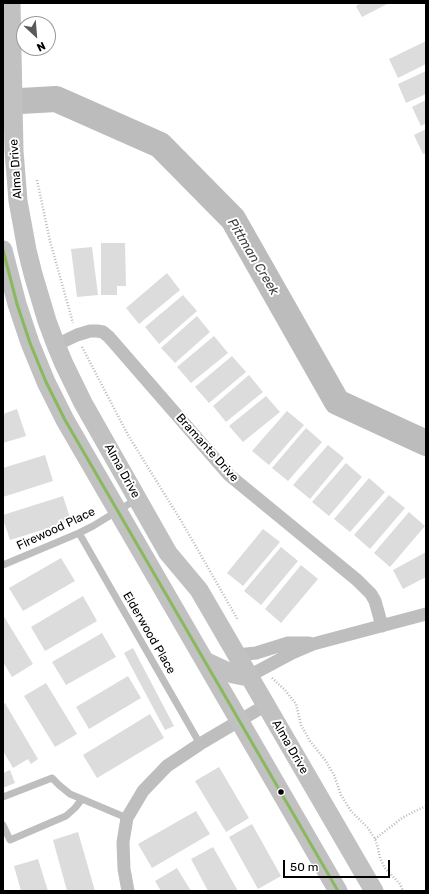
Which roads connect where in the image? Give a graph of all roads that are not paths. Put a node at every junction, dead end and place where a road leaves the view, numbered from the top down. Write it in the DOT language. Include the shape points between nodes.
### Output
graph roads {
  1 [pos="11,3"];
  2 [pos="3,250"];
  3 [pos="56,345"];
  4 [pos="137,499"];
  5 [pos="117,511"];
  6 [pos="78,533"];
  7 [pos="3,565"];
  8 [pos="426,614"];
  9 [pos="382,626"];
  10 [pos="313,644"];
  11 [pos="237,655"];
  12 [pos="205,661"];
  13 [pos="249,676"];
  14 [pos="266,705"];
  15 [pos="240,721"];
  16 [pos="200,744"];
  17 [pos="3,797"];
  18 [pos="82,799"];
  19 [pos="127,818"];
  20 [pos="3,825"];
  21 [pos="128,891"];
  22 [pos="338,891"];
  23 [pos="374,891"];
  1 -- 3 [label="main road, Alma Drive" via="14,151 18,201 27,250"];
  2 -- 5 [label="main road, Alma Drive" via="17,304 38,363 65,420"];
  3 -- 4 [label="main road, Alma Drive" via="83,403"];
  3 -- 9 [label="street, Bramante Drive" via="90,331 103,332 109,337 229,475 358,580 375,601"];
  4 -- 5 [label="lane, Firewood Place"];
  4 -- 11 [label="main road, Alma Drive" via="168,553 199,590"];
  5 -- 6 [label="lane, Firewood Place"];
  5 -- 12 [label="main road, Alma Drive"];
  6 -- 7 [label="lane, Firewood Place"];
  6 -- 16 [label="lane, Elderwood Place"];
  8 -- 9 [label="street"];
  9 -- 10 [label="street"];
  10 -- 11 [label="street" via="288,643 256,653"];
  10 -- 13 [label="street"];
  11 -- 13 [label="main road, Alma Drive"];
  12 -- 13 [label="main road" via="233,674"];
  12 -- 15 [label="main road, Alma Drive"];
  13 -- 14 [label="main road, Alma Drive"];
  14 -- 15 [label="street"];
  14 -- 23 [label="main road, Alma Drive"];
  15 -- 16 [label="street"];
  15 -- 22 [label="main road, Alma Drive"];
  16 -- 19 [label="street" via="162,771 143,791"];
  17 -- 18 [label="lane" via="52,778 70,794"];
  18 -- 19 [label="lane"];
  18 -- 20 [label="lane" via="66,816 10,840"];
  19 -- 21 [label="street" via="123,842"];
}
